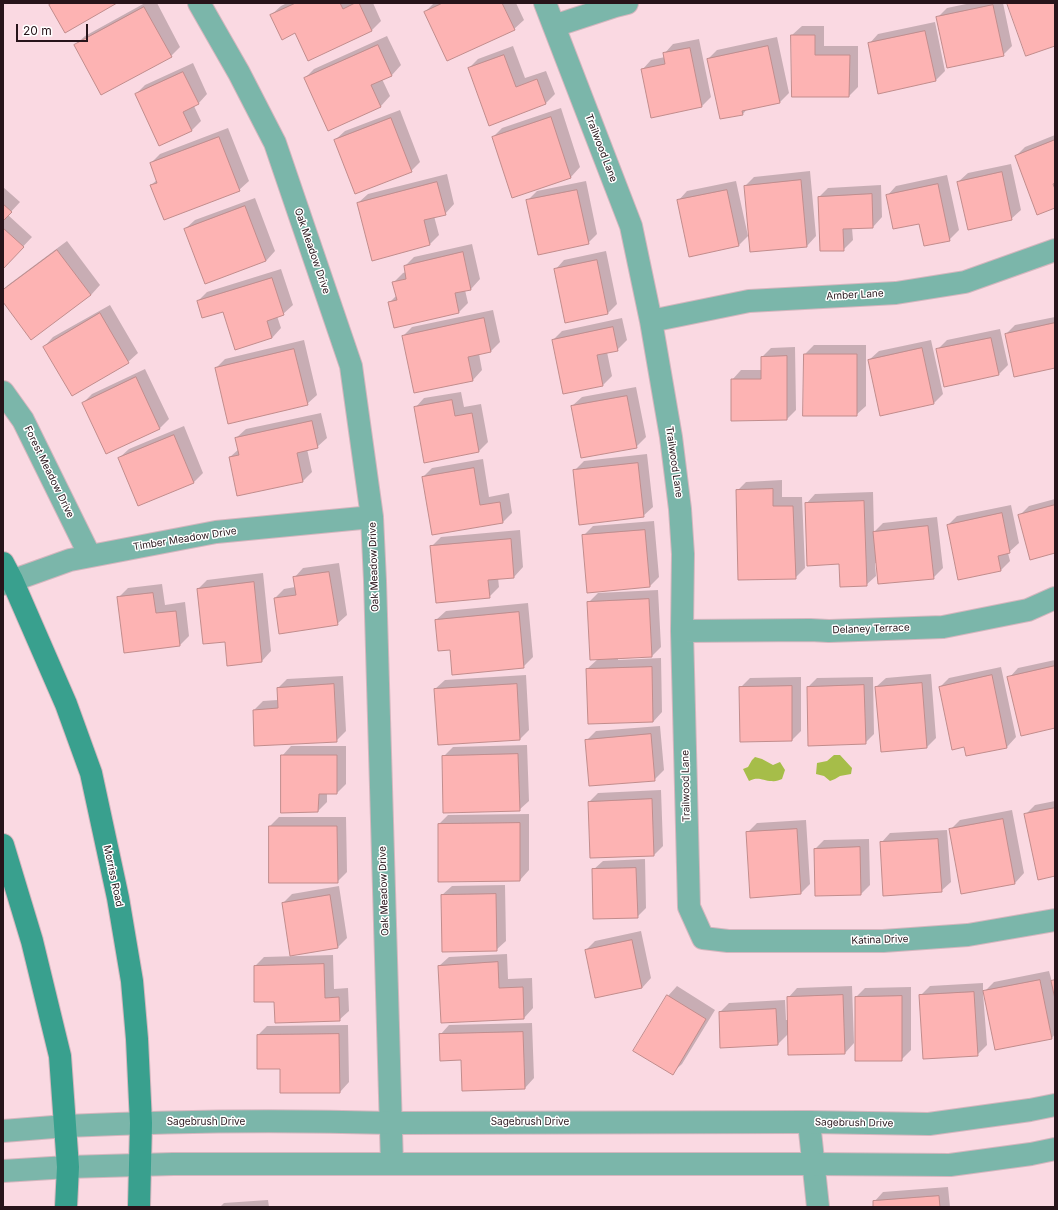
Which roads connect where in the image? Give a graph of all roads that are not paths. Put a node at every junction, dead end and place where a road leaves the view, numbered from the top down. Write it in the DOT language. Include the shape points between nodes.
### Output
graph roads {
  1 [pos="199,3"];
  2 [pos="545,3"];
  3 [pos="627,3"];
  4 [pos="554,26"];
  5 [pos="1055,250"];
  6 [pos="651,321"];
  7 [pos="3,392"];
  8 [pos="372,516"];
  9 [pos="90,556"];
  10 [pos="6,576"];
  11 [pos="1055,598"];
  12 [pos="682,630"];
  13 [pos="3,844"];
  14 [pos="1055,920"];
  15 [pos="703,938"];
  16 [pos="1055,1105"];
  17 [pos="809,1122"];
  18 [pos="141,1123"];
  19 [pos="391,1123"];
  20 [pos="66,1126"];
  21 [pos="3,1130"];
  22 [pos="1055,1149"];
  23 [pos="140,1164"];
  24 [pos="392,1164"];
  25 [pos="813,1164"];
  26 [pos="68,1167"];
  27 [pos="3,1171"];
  28 [pos="66,1207"];
  29 [pos="139,1207"];
  30 [pos="818,1207"];
  1 -- 8 [label="street, Oak Meadow Drive" via="275,143 351,366"];
  2 -- 4 [label="street, Trailwood Lane"];
  3 -- 4 [label="street"];
  4 -- 6 [label="street, Trailwood Lane" via="631,226"];
  5 -- 6 [label="street, Amber Lane" via="965,282 896,293 749,301"];
  6 -- 12 [label="street, Trailwood Lane" via="671,437 680,509 683,554"];
  7 -- 9 [label="street, Forest Meadow Drive" via="23,420"];
  8 -- 9 [label="street, Timber Meadow Drive" via="216,532"];
  8 -- 19 [label="street, Oak Meadow Drive"];
  9 -- 10 [label="street, Timber Meadow Drive"];
  10 -- 18 [label="main road, Morriss Road" via="66,704 91,773 118,898 132,981"];
  11 -- 12 [label="street, Delaney Terrace" via="1028,610 943,627 829,631"];
  12 -- 15 [label="street, Trailwood Lane" via="689,907"];
  13 -- 20 [label="main road" via="32,941 60,1056"];
  14 -- 15 [label="street, Katina Drive" via="968,935 883,940 728,941"];
  16 -- 17 [label="street, Sagebrush Drive" via="929,1124"];
  17 -- 19 [label="street, Sagebrush Drive"];
  17 -- 25 [label="street"];
  18 -- 19 [label="street, Sagebrush Drive"];
  18 -- 20 [label="street, Sagebrush Drive"];
  18 -- 23 [label="main road, Morriss Road"];
  19 -- 24 [label="street, Oak Meadow Drive"];
  20 -- 21 [label="street, Sagebrush Drive"];
  20 -- 26 [label="main road"];
  22 -- 25 [label="street" via="950,1165"];
  23 -- 24 [label="street"];
  23 -- 26 [label="street"];
  23 -- 29 [label="main road, Morriss Road"];
  24 -- 25 [label="street"];
  25 -- 30 [label="street"];
  26 -- 27 [label="street"];
  26 -- 28 [label="main road"];
}
